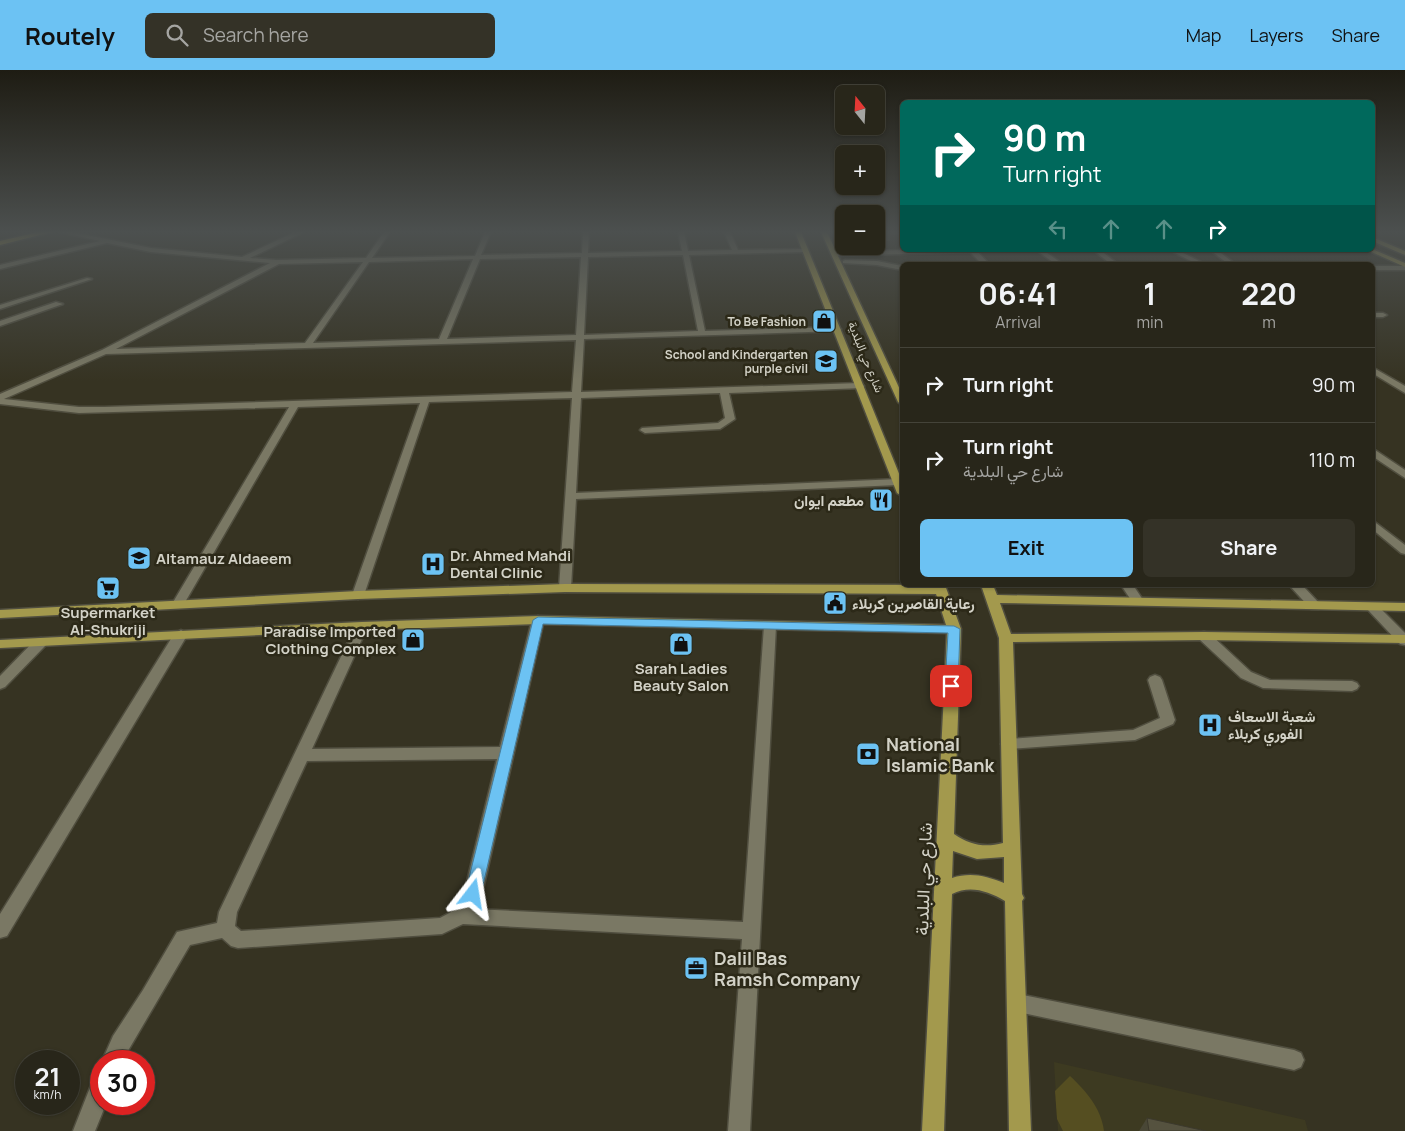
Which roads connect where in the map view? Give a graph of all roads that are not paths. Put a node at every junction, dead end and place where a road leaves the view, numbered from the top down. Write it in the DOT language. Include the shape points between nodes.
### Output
graph roads {
  1 [pos="81,282"];
  2 [pos="240,282"];
  3 [pos="354,282"];
  4 [pos="469,282"];
  5 [pos="583,282"];
  6 [pos="691,282"];
  7 [pos="818,282"];
  8 [pos="847,282"];
  9 [pos="59,304"];
  10 [pos="0,307"];
  11 [pos="1375,315"];
  12 [pos="1383,315"];
  13 [pos="0,324"];
  14 [pos="837,329"];
  15 [pos="702,333"];
  16 [pos="581,337"];
  17 [pos="442,341"];
  18 [pos="308,345"];
  19 [pos="105,352"];
  20 [pos="1375,371"];
  21 [pos="860,386"];
  22 [pos="1405,390"];
  23 [pos="724,391"];
  24 [pos="577,396"];
  25 [pos="0,397"];
  26 [pos="900,398"];
  27 [pos="425,400"];
  28 [pos="0,402"];
  29 [pos="296,403"];
  30 [pos="644,430"];
  31 [pos="1375,453"];
  32 [pos="1405,475"];
  33 [pos="898,482"];
  34 [pos="900,488"];
  35 [pos="571,496"];
  36 [pos="1375,526"];
  37 [pos="1405,551"];
  38 [pos="940,587"];
  39 [pos="987,587"];
  40 [pos="1128,587"];
  41 [pos="1296,587"];
  42 [pos="565,588"];
  43 [pos="358,595"];
  44 [pos="993,599"];
  45 [pos="1137,600"];
  46 [pos="178,604"];
  47 [pos="1315,606"];
  48 [pos="1372,607"];
  49 [pos="1405,607"];
  50 [pos="0,614"];
  51 [pos="538,620"];
  52 [pos="362,626"];
  53 [pos="770,626"];
  54 [pos="954,629"];
  55 [pos="181,634"];
  56 [pos="1204,636"];
  57 [pos="1006,638"];
  58 [pos="1404,640"];
  59 [pos="41,642"];
  60 [pos="0,644"];
  61 [pos="1155,680"];
  62 [pos="0,684"];
  63 [pos="1352,686"];
  64 [pos="1009,744"];
  65 [pos="506,753"];
  66 [pos="301,755"];
  67 [pos="944,836"];
  68 [pos="1013,847"];
  69 [pos="942,890"];
  70 [pos="1014,898"];
  71 [pos="460,916"];
  72 [pos="0,930"];
  73 [pos="225,930"];
  74 [pos="751,931"];
  75 [pos="1018,1003"];
  76 [pos="117,1050"];
  77 [pos="1294,1060"];
  78 [pos="90,1115"];
  79 [pos="84,1131"];
  80 [pos="739,1131"];
  81 [pos="933,1131"];
  82 [pos="1020,1131"];
  1 -- 10 [label="street"];
  2 -- 19 [label="street"];
  3 -- 18 [label="street"];
  4 -- 17 [label="street"];
  5 -- 16 [label="street"];
  6 -- 15 [label="street"];
  7 -- 14 [label="main road, شارع حي البلدية"];
  8 -- 26 [label="main road, شارع حي البلدية"];
  9 -- 13 [label="street"];
  11 -- 12 [label="street"];
  14 -- 15 [label="street"];
  14 -- 21 [label="main road, شارع حي البلدية"];
  15 -- 16 [label="street"];
  16 -- 17 [label="street"];
  16 -- 24 [label="street"];
  17 -- 18 [label="street"];
  18 -- 19 [label="street"];
  19 -- 25 [label="street"];
  20 -- 22 [label="street"];
  21 -- 23 [label="street"];
  21 -- 33 [label="main road, شارع حي البلدية"];
  23 -- 24 [label="street"];
  23 -- 30 [label="street" via="730,419 720,426"];
  24 -- 27 [label="street"];
  24 -- 35 [label="street"];
  27 -- 29 [label="street"];
  27 -- 43 [label="street"];
  28 -- 29 [label="street" via="79,410"];
  29 -- 46 [label="street"];
  31 -- 32 [label="street"];
  33 -- 34 [label="main road, شارع حي البلدية"];
  33 -- 35 [label="street"];
  35 -- 42 [label="street"];
  36 -- 37 [label="street"];
  38 -- 42 [label="main road"];
  38 -- 54 [label="main road"];
  39 -- 44 [label="main road"];
  40 -- 45 [label="street"];
  41 -- 47 [label="street"];
  42 -- 43 [label="main road"];
  43 -- 46 [label="main road"];
  44 -- 45 [label="main road"];
  44 -- 57 [label="main road"];
  45 -- 47 [label="main road"];
  46 -- 50 [label="main road"];
  47 -- 48 [label="main road"];
  48 -- 49 [label="main road"];
  48 -- 58 [label="street"];
  51 -- 52 [label="main road"];
  51 -- 53 [label="main road"];
  51 -- 65 [label="street"];
  52 -- 55 [label="main road"];
  52 -- 66 [label="street"];
  53 -- 54 [label="main road"];
  53 -- 74 [label="street"];
  54 -- 67 [label="main road, شارع حي البلدية"];
  55 -- 59 [label="main road"];
  55 -- 72 [label="street"];
  56 -- 57 [label="main road"];
  56 -- 58 [label="main road"];
  56 -- 63 [label="street" via="1246,675 1268,685"];
  57 -- 64 [label="main road"];
  59 -- 60 [label="main road"];
  59 -- 62 [label="street"];
  61 -- 64 [label="street" via="1168,720 1135,735"];
  64 -- 68 [label="main road"];
  65 -- 66 [label="street"];
  65 -- 71 [label="street" via="473,894"];
  66 -- 73 [label="street" via="228,912"];
  67 -- 68 [label="main road" via="956,846 979,853 1001,852"];
  67 -- 69 [label="main road, شارع حي البلدية"];
  68 -- 70 [label="main road"];
  69 -- 70 [label="main road" via="954,883 977,881 1000,888"];
  69 -- 81 [label="main road, شارع حي البلدية"];
  70 -- 75 [label="main road"];
  71 -- 73 [label="street" via="442,926 247,940 238,940"];
  71 -- 74 [label="street"];
  73 -- 76 [label="street" via="184,938"];
  74 -- 80 [label="street"];
  75 -- 77 [label="street"];
  75 -- 82 [label="main road"];
  78 -- 79 [label="street"];
}
